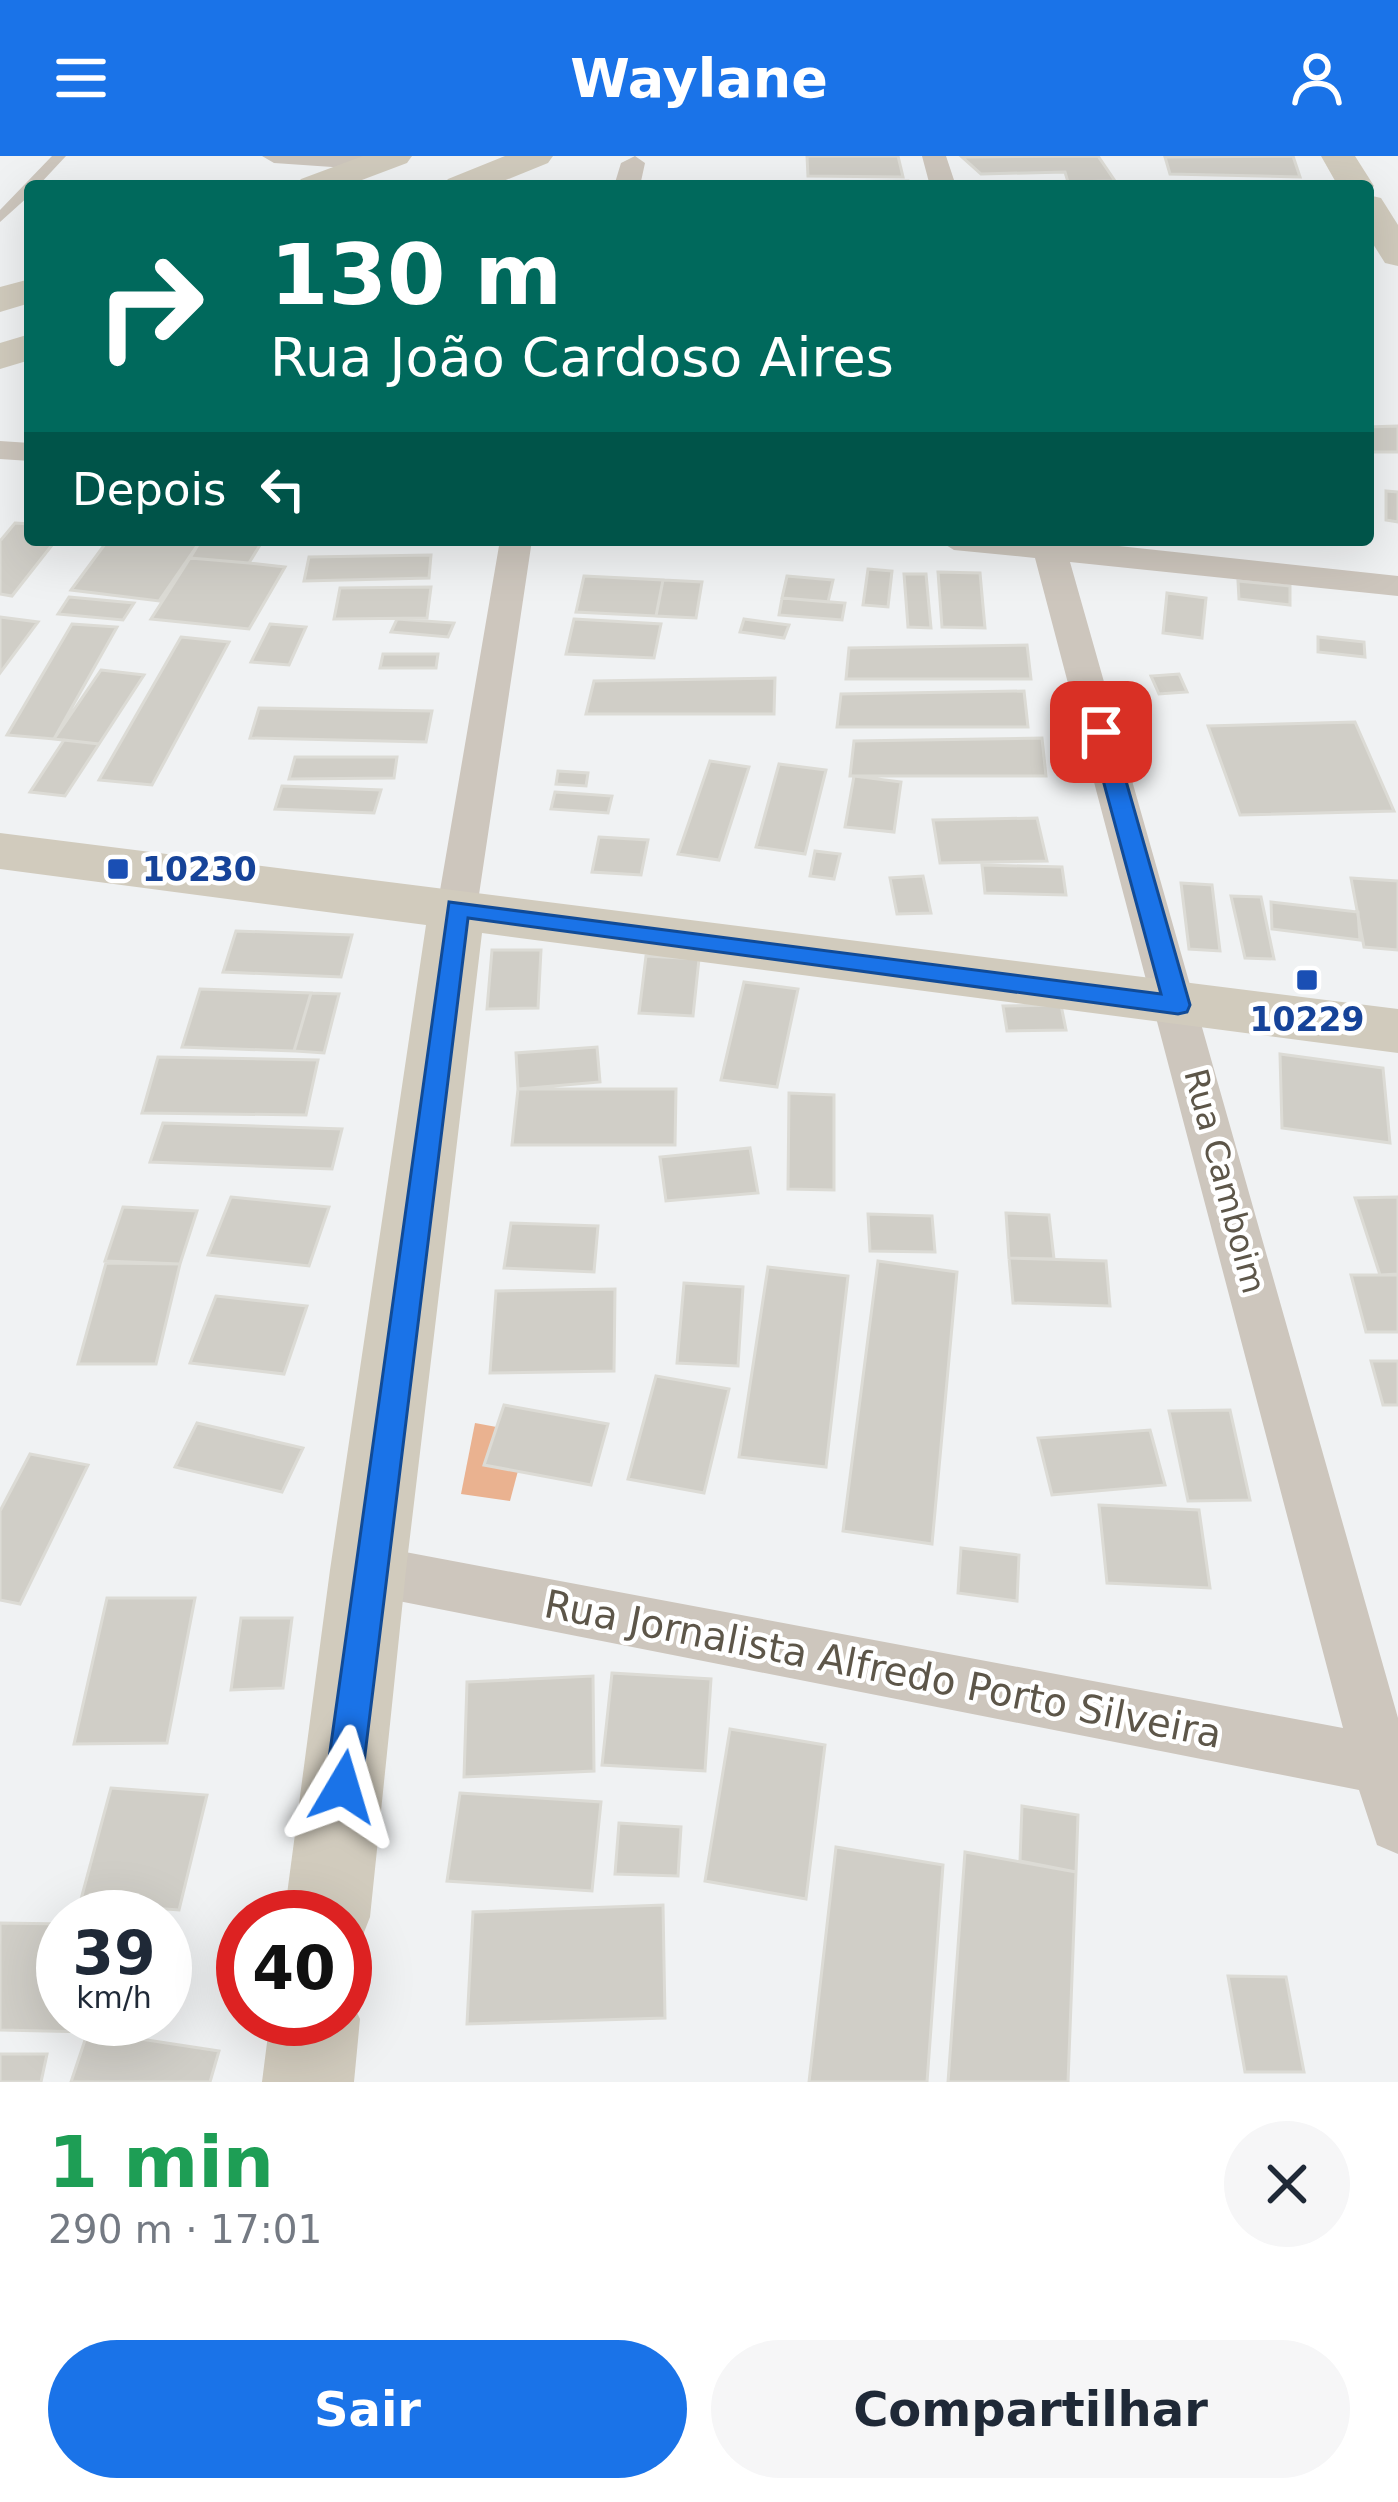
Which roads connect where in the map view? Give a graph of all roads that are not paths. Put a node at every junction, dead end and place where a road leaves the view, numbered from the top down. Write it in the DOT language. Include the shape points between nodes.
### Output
graph roads {
  1 [pos="59,156"];
  2 [pos="274,156"];
  3 [pos="536,156"];
  4 [pos="385,159"];
  5 [pos="36,180"];
  6 [pos="330,180"];
  7 [pos="475,180"];
  8 [pos="24,192"];
  9 [pos="1374,216"];
  10 [pos="0,218"];
  11 [pos="1398,255"];
  12 [pos="516,546"];
  13 [pos="1049,546"];
  14 [pos="1058,546"];
  15 [pos="1398,586"];
  16 [pos="0,850"];
  17 [pos="457,908"];
  18 [pos="1178,1005"];
  19 [pos="1398,1031"];
  20 [pos="368,1570"];
  21 [pos="1390,1767"];
  22 [pos="1398,1824"];
  23 [pos="330,1890"];
  24 [pos="312,2046"];
  25 [pos="308,2082"];
  1 -- 5 [label="lane"];
  2 -- 4 [label="street"];
  3 -- 7 [label="street"];
  4 -- 6 [label="street"];
  8 -- 10 [label="lane"];
  9 -- 11 [label="street"];
  12 -- 17 [label="street"];
  13 -- 18 [label="street, Rua Camboim"];
  14 -- 15 [label="street"];
  16 -- 17 [label="street"];
  17 -- 18 [label="street"];
  17 -- 20 [label="street"];
  18 -- 19 [label="street"];
  18 -- 21 [label="street, Rua Camboim"];
  20 -- 21 [label="street, Rua Jornalista Alfredo Porto Silveira"];
  20 -- 23 [label="street"];
  21 -- 22 [label="street, Rua Camboim"];
  24 -- 25 [label="street"];
}
